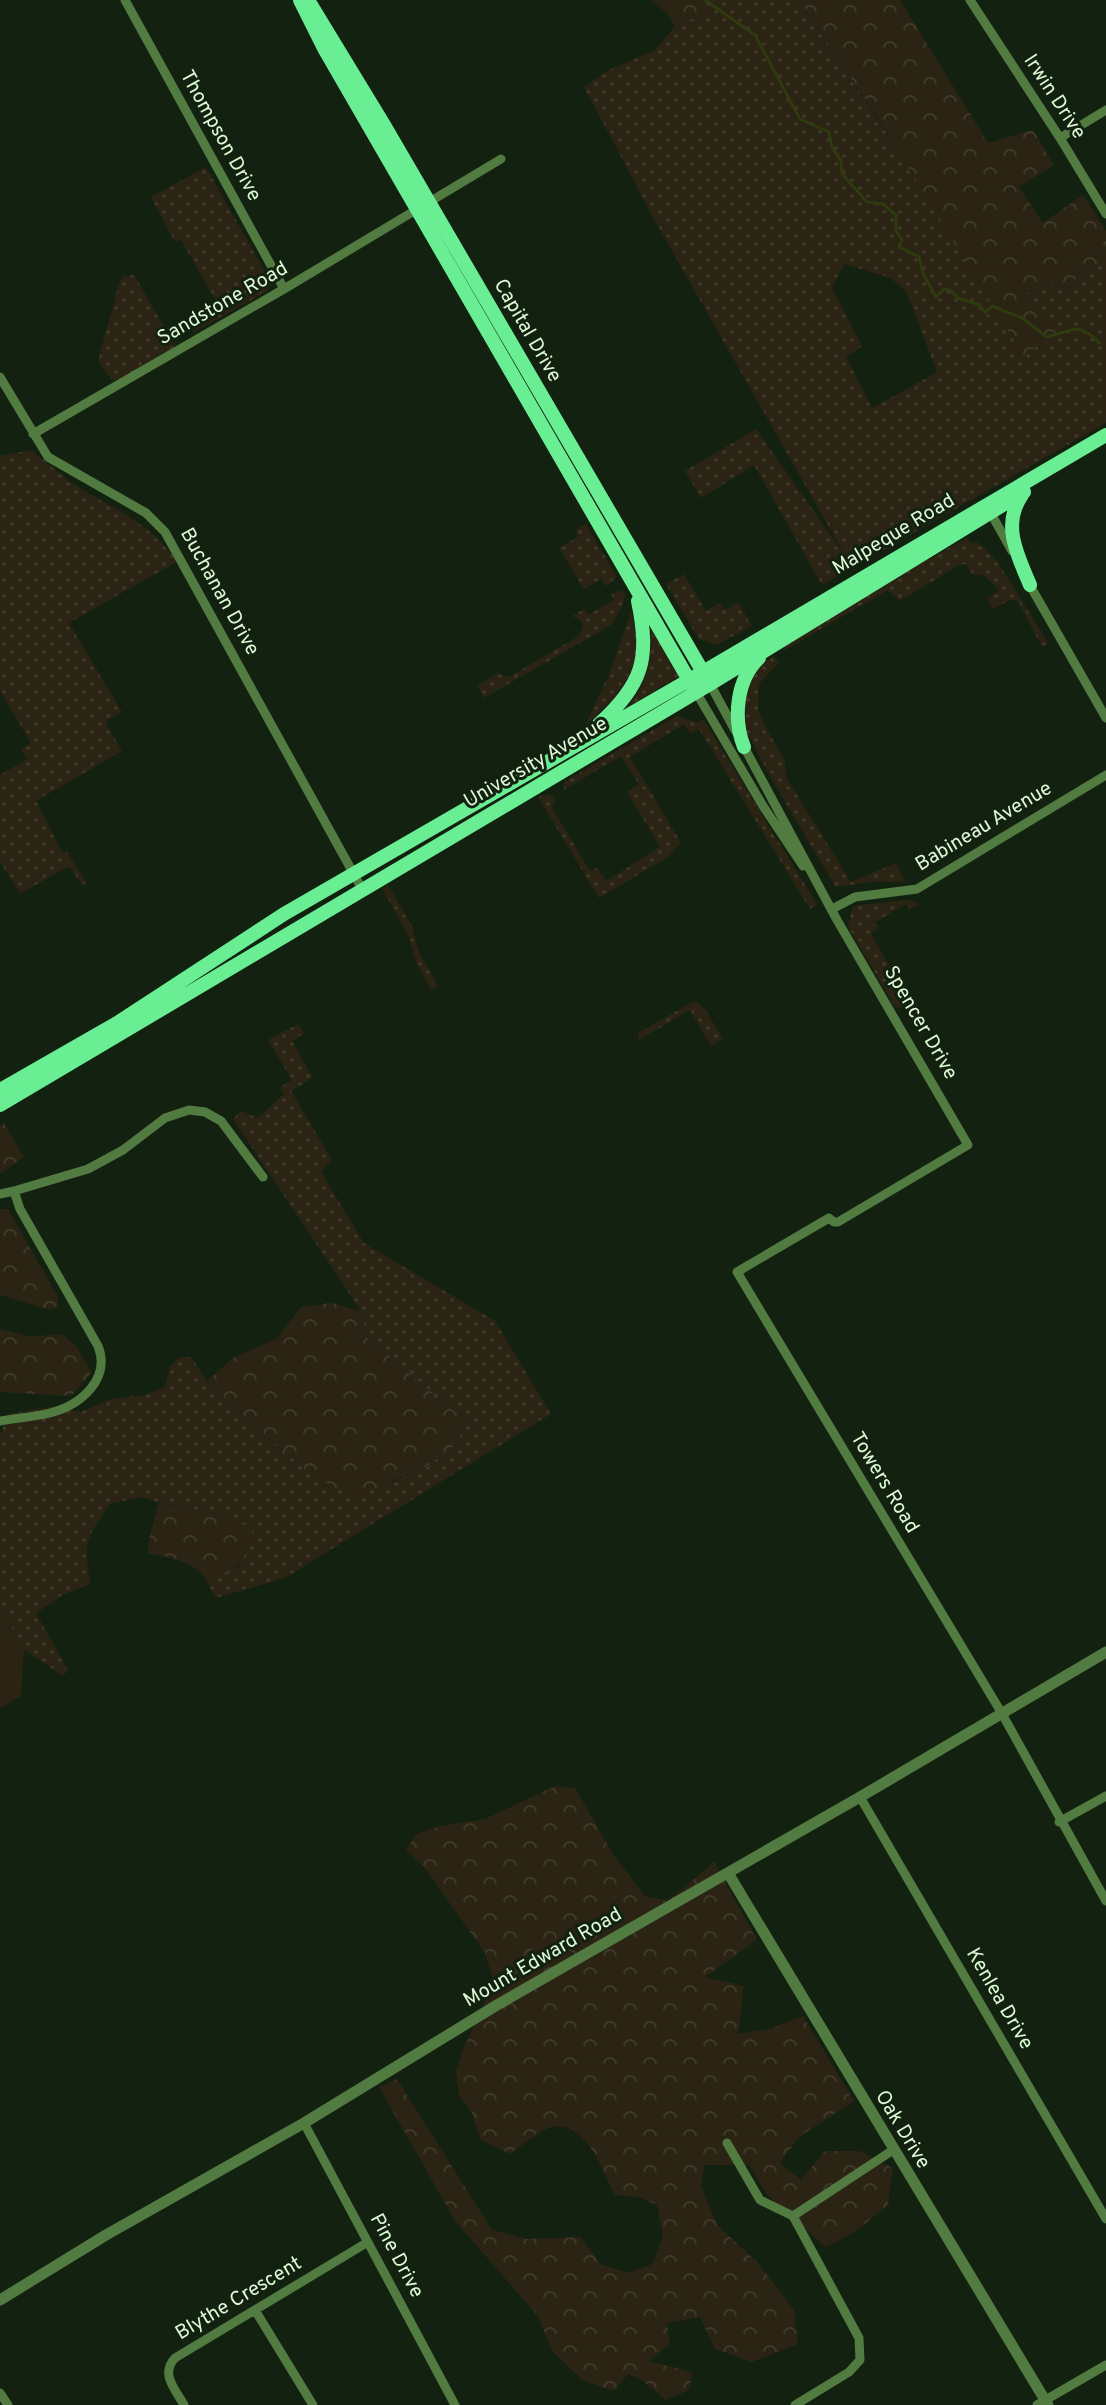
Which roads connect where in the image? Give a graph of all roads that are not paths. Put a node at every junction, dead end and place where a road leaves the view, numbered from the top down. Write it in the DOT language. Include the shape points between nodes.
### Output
graph roads {
  1 [pos="125,0"];
  2 [pos="300,0"];
  3 [pos="308,0"];
  4 [pos="970,0"];
  5 [pos="1106,110"];
  6 [pos="1060,138"];
  7 [pos="501,159"];
  8 [pos="424,206"];
  9 [pos="1106,214"];
  10 [pos="284,289"];
  11 [pos="0,377"];
  12 [pos="33,434"];
  13 [pos="1106,435"];
  14 [pos="1085,446"];
  15 [pos="1025,491"];
  16 [pos="988,508"];
  17 [pos="1030,585"];
  18 [pos="636,589"];
  19 [pos="792,634"];
  20 [pos="706,678"];
  21 [pos="692,686"];
  22 [pos="1106,718"];
  23 [pos="577,744"];
  24 [pos="744,747"];
  25 [pos="1106,775"];
  26 [pos="355,874"];
  27 [pos="362,889"];
  28 [pos="826,898"];
  29 [pos="832,909"];
  30 [pos="0,1090"];
  31 [pos="0,1105"];
  32 [pos="263,1177"];
  33 [pos="14,1191"];
  34 [pos="0,1194"];
  35 [pos="737,1272"];
  36 [pos="0,1421"];
  37 [pos="1106,1652"];
  38 [pos="1001,1712"];
  39 [pos="1106,1796"];
  40 [pos="860,1797"];
  41 [pos="1059,1822"];
  42 [pos="728,1873"];
  43 [pos="1106,1901"];
  44 [pos="304,2123"];
  45 [pos="727,2143"];
  46 [pos="893,2150"];
  47 [pos="793,2216"];
  48 [pos="1106,2219"];
  49 [pos="368,2242"];
  50 [pos="0,2300"];
  51 [pos="255,2310"];
  52 [pos="1106,2365"];
  53 [pos="0,2393"];
  54 [pos="1043,2403"];
  55 [pos="8,2405"];
  56 [pos="184,2405"];
  57 [pos="313,2405"];
  58 [pos="455,2405"];
  59 [pos="795,2405"];
  1 -- 10 [label="street, Thompson Drive"];
  2 -- 8 [label="main road, Capital Drive" via="325,50"];
  3 -- 8 [label="main road, Capital Drive"];
  4 -- 6 [label="street, Irwin Drive"];
  5 -- 6 [label="street"];
  6 -- 9 [label="street, Irwin Drive"];
  7 -- 8 [label="street, Sandstone Road"];
  8 -- 10 [label="street, Sandstone Road"];
  8 -- 18 [label="main road, Capital Drive"];
  8 -- 20 [label="main road, Capital Drive"];
  10 -- 12 [label="street, Sandstone Road"];
  11 -- 12 [label="street, Buchanan Drive"];
  12 -- 26 [label="street, Buchanan Drive" via="48,457 146,513 165,532"];
  13 -- 14 [label="main road, Malpeque Road"];
  14 -- 15 [label="main road, University Avenue"];
  14 -- 16 [label="main road, Malpeque Road"];
  15 -- 16 [label="main road, University Avenue"];
  15 -- 17 [label="main road" via="1011,521 1012,539"];
  16 -- 17 [label="street"];
  16 -- 19 [label="main road, University Avenue"];
  16 -- 20 [label="main road, Malpeque Road"];
  17 -- 22 [label="street"];
  18 -- 21 [label="main road, Capital Drive"];
  18 -- 23 [label="main road" via="645,642 636,680 627,696"];
  19 -- 20 [label="main road, University Avenue"];
  19 -- 24 [label="main road" via="748,671 737,720"];
  20 -- 21 [label="main road, University Avenue"];
  20 -- 24 [label="street"];
  21 -- 23 [label="main road, University Avenue"];
  21 -- 27 [label="main road, University Avenue"];
  21 -- 28 [label="street" via="763,806"];
  23 -- 26 [label="main road, University Avenue"];
  24 -- 28 [label="street"];
  25 -- 29 [label="street, Babineau Avenue" via="917,889 855,897"];
  26 -- 27 [label="street, Buchanan Drive"];
  26 -- 30 [label="main road, University Avenue"];
  27 -- 31 [label="main road, University Avenue"];
  28 -- 29 [label="street"];
  29 -- 35 [label="street, Spencer Drive" via="968,1145 838,1222 829,1218"];
  32 -- 33 [label="street" via="221,1121 189,1110 165,1118 88,1169"];
  33 -- 34 [label="street"];
  33 -- 36 [label="street" via="103,1364 98,1380 70,1405 49,1414"];
  35 -- 38 [label="street, Towers Road"];
  37 -- 38 [label="street, Mount Edward Road"];
  38 -- 40 [label="street, Mount Edward Road"];
  38 -- 41 [label="street, Towers Road"];
  39 -- 41 [label="street"];
  40 -- 42 [label="street, Mount Edward Road"];
  40 -- 48 [label="street, Kenlea Drive"];
  41 -- 43 [label="street, Towers Road"];
  42 -- 44 [label="street, Mount Edward Road"];
  42 -- 46 [label="street, Oak Drive"];
  44 -- 49 [label="street, Pine Drive"];
  44 -- 50 [label="street, Mount Edward Road"];
  45 -- 47 [label="street" via="760,2200"];
  46 -- 47 [label="street"];
  46 -- 54 [label="street, Oak Drive"];
  47 -- 59 [label="street" via="859,2338 860,2360"];
  49 -- 51 [label="street, Blythe Crescent"];
  49 -- 58 [label="street, Pine Drive"];
  51 -- 56 [label="street, Blythe Crescent" via="170,2364 169,2380"];
  51 -- 57 [label="street"];
  52 -- 54 [label="street"];
  53 -- 55 [label="street"];
}
